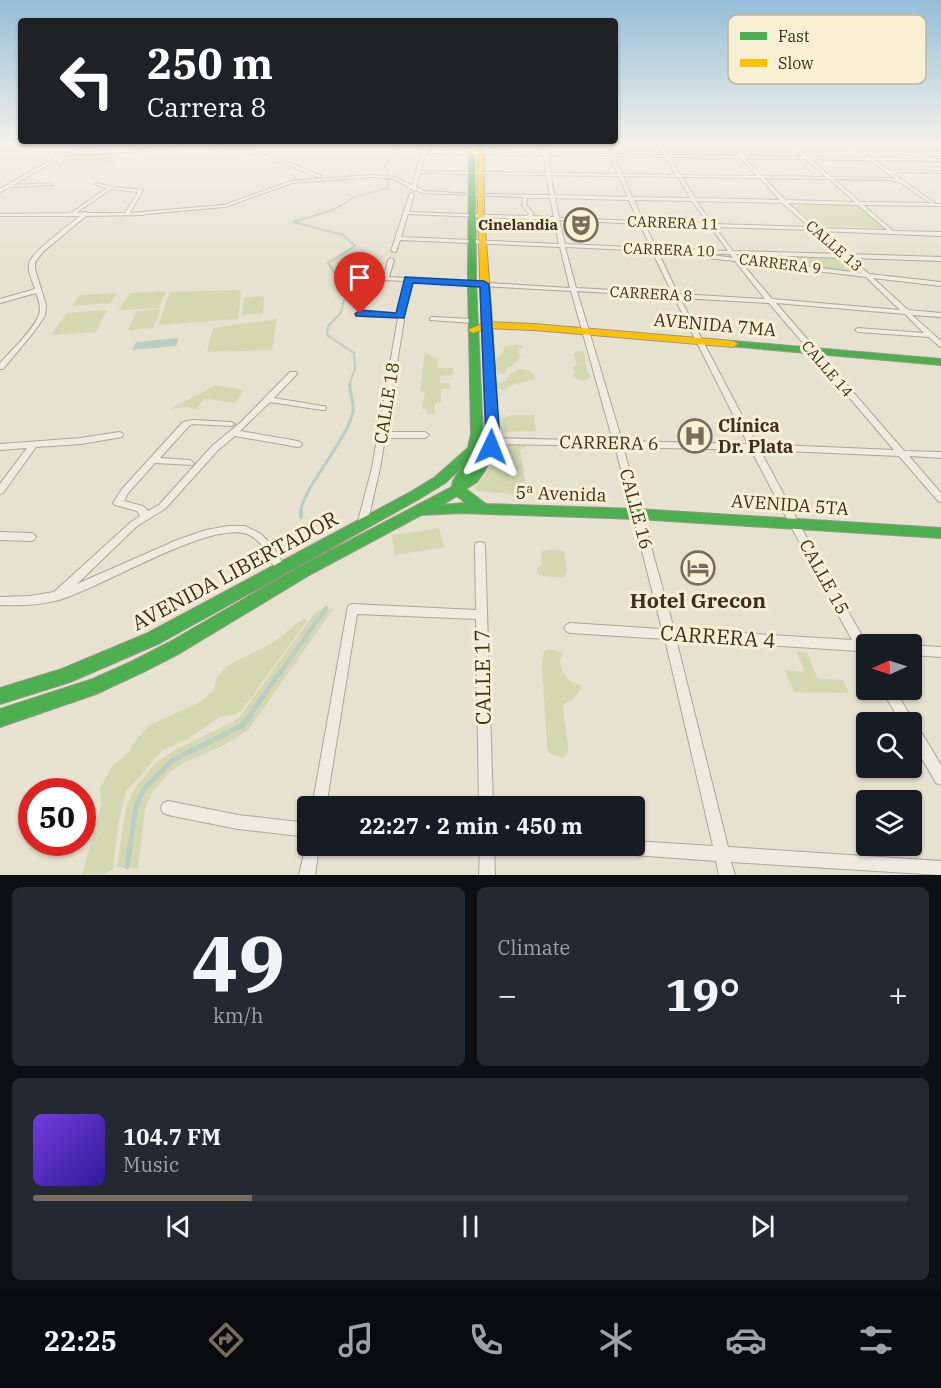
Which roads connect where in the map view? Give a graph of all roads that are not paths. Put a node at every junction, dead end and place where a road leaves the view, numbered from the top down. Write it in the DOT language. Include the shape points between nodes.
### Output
graph roads {
  1 [pos="34,185"];
  2 [pos="101,185"];
  3 [pos="277,185"];
  4 [pos="281,185"];
  5 [pos="286,185"];
  6 [pos="402,185"];
  7 [pos="406,185"];
  8 [pos="414,185"];
  9 [pos="475,185"];
  10 [pos="550,185"];
  11 [pos="624,185"];
  12 [pos="684,185"];
  13 [pos="768,185"];
  14 [pos="840,185"];
  15 [pos="906,185"];
  16 [pos="10,186"];
  17 [pos="110,188"];
  18 [pos="270,188"];
  19 [pos="413,188"];
  20 [pos="0,191"];
  21 [pos="412,194"];
  22 [pos="473,195"];
  23 [pos="525,197"];
  24 [pos="551,198"];
  25 [pos="631,200"];
  26 [pos="694,201"];
  27 [pos="785,203"];
  28 [pos="861,204"];
  29 [pos="938,205"];
  30 [pos="73,213"];
  31 [pos="86,213"];
  32 [pos="127,213"];
  33 [pos="139,213"];
  34 [pos="406,213"];
  35 [pos="0,215"];
  36 [pos="476,215"];
  37 [pos="530,215"];
  38 [pos="557,216"];
  39 [pos="642,222"];
  40 [pos="711,225"];
  41 [pos="815,229"];
  42 [pos="892,232"];
  43 [pos="941,234"];
  44 [pos="398,238"];
  45 [pos="477,240"];
  46 [pos="563,244"];
  47 [pos="655,250"];
  48 [pos="394,252"];
  49 [pos="730,252"];
  50 [pos="845,255"];
  51 [pos="941,259"];
  52 [pos="391,260"];
  53 [pos="736,260"];
  54 [pos="867,275"];
  55 [pos="361,277"];
  56 [pos="386,278"];
  57 [pos="408,279"];
  58 [pos="478,284"];
  59 [pos="941,284"];
  60 [pos="39,290"];
  61 [pos="574,290"];
  62 [pos="675,295"];
  63 [pos="0,301"];
  64 [pos="769,301"];
  65 [pos="906,312"];
  66 [pos="360,314"];
  67 [pos="941,315"];
  68 [pos="401,316"];
  69 [pos="432,319"];
  70 [pos="473,325"];
  71 [pos="486,325"];
  72 [pos="858,330"];
  73 [pos="586,331"];
  74 [pos="931,335"];
  75 [pos="699,341"];
  76 [pos="941,345"];
  77 [pos="812,351"];
  78 [pos="941,362"];
  79 [pos="0,367"];
  80 [pos="293,374"];
  81 [pos="269,399"];
  82 [pos="322,408"];
  83 [pos="232,429"];
  84 [pos="119,435"];
  85 [pos="382,435"];
  86 [pos="426,435"];
  87 [pos="493,441"];
  88 [pos="618,443"];
  89 [pos="298,444"];
  90 [pos="33,445"];
  91 [pos="0,447"];
  92 [pos="753,447"];
  93 [pos="473,450"];
  94 [pos="900,453"];
  95 [pos="941,455"];
  96 [pos="153,460"];
  97 [pos="190,463"];
  98 [pos="458,490"];
  99 [pos="0,491"];
  100 [pos="941,499"];
  101 [pos="483,509"];
  102 [pos="416,512"];
  103 [pos="637,514"];
  104 [pos="145,517"];
  105 [pos="794,523"];
  106 [pos="362,525"];
  107 [pos="941,533"];
  108 [pos="0,536"];
  109 [pos="31,537"];
  110 [pos="480,546"];
  111 [pos="281,570"];
  112 [pos="57,596"];
  113 [pos="0,601"];
  114 [pos="482,615"];
  115 [pos="570,628"];
  116 [pos="670,634"];
  117 [pos="857,634"];
  118 [pos="856,648"];
  119 [pos="922,651"];
  120 [pos="941,652"];
  121 [pos="0,696"];
  122 [pos="0,718"];
  123 [pos="922,746"];
  124 [pos="941,778"];
  125 [pos="321,796"];
  126 [pos="486,796"];
  127 [pos="168,808"];
  128 [pos="297,829"];
  129 [pos="645,849"];
  130 [pos="723,855"];
  131 [pos="310,856"];
  132 [pos="487,856"];
  133 [pos="941,868"];
  134 [pos="307,875"];
  135 [pos="487,875"];
  136 [pos="728,875"];
  1 -- 16 [label="street"];
  2 -- 17 [label="street"];
  3 -- 18 [label="street"];
  4 -- 18 [label="street"];
  5 -- 33 [label="street" via="223,210"];
  6 -- 21 [label="street"];
  7 -- 19 [label="street"];
  8 -- 19 [label="street"];
  9 -- 22 [label="main road"];
  10 -- 24 [label="street, CALLE 16"];
  11 -- 25 [label="street, CALLE 15"];
  12 -- 26 [label="street, CALLE 14"];
  13 -- 27 [label="street, CALLE 13"];
  14 -- 28 [label="street"];
  15 -- 29 [label="street"];
  16 -- 20 [label="street"];
  17 -- 30 [label="street"];
  17 -- 32 [label="street" via="141,191"];
  18 -- 33 [label="street" via="225,206"];
  19 -- 22 [label="street"];
  21 -- 22 [label="street"];
  21 -- 34 [label="street"];
  22 -- 23 [label="street"];
  22 -- 36 [label="main road"];
  23 -- 24 [label="street"];
  23 -- 37 [label="street" via="524,205"];
  24 -- 25 [label="street"];
  24 -- 38 [label="street, CALLE 16"];
  25 -- 26 [label="street"];
  25 -- 39 [label="street, CALLE 15"];
  26 -- 27 [label="street"];
  26 -- 40 [label="street, CALLE 14"];
  27 -- 28 [label="street"];
  27 -- 41 [label="street, CALLE 13"];
  28 -- 29 [label="street"];
  28 -- 42 [label="street"];
  30 -- 31 [label="street"];
  30 -- 35 [label="street"];
  31 -- 32 [label="street"];
  31 -- 60 [label="street" via="32,262"];
  32 -- 33 [label="street"];
  34 -- 36 [label="street, CARRERA 11"];
  34 -- 44 [label="street"];
  36 -- 37 [label="street, CARRERA 11"];
  36 -- 45 [label="main road"];
  37 -- 38 [label="street, CARRERA 11"];
  38 -- 39 [label="street, CARRERA 11"];
  38 -- 46 [label="street, CALLE 16"];
  39 -- 40 [label="street, CARRERA 11"];
  39 -- 47 [label="street, CALLE 15"];
  40 -- 41 [label="street, CARRERA 11"];
  40 -- 49 [label="street, CALLE 14"];
  41 -- 42 [label="street, CARRERA 11"];
  41 -- 50 [label="street, CALLE 13"];
  42 -- 43 [label="street, CARRERA 11"];
  44 -- 45 [label="street, CARRERA 10"];
  44 -- 48 [label="street"];
  45 -- 46 [label="street, CARRERA 10"];
  45 -- 58 [label="main road"];
  46 -- 47 [label="street, CARRERA 10"];
  46 -- 61 [label="street, CALLE 16"];
  47 -- 49 [label="street, CARRERA 10"];
  47 -- 53 [label="street, CARRERA 9"];
  47 -- 62 [label="street, CALLE 15"];
  49 -- 50 [label="street, CARRERA 10"];
  49 -- 53 [label="street, CALLE 14"];
  50 -- 51 [label="street, CARRERA 10"];
  50 -- 54 [label="street, CALLE 13"];
  52 -- 56 [label="street"];
  53 -- 54 [label="street, CARRERA 9"];
  53 -- 64 [label="street, CALLE 14"];
  54 -- 59 [label="street, CARRERA 9"];
  54 -- 65 [label="street, CALLE 13"];
  55 -- 56 [label="street, CARRERA 8"];
  56 -- 57 [label="street, CARRERA 8"];
  57 -- 58 [label="street, CARRERA 8"];
  57 -- 68 [label="street, CALLE 18"];
  58 -- 61 [label="street, CARRERA 8"];
  58 -- 70 [label="main road"];
  58 -- 71 [label="main road"];
  60 -- 63 [label="street"];
  60 -- 79 [label="street" via="44,311 39,322"];
  61 -- 62 [label="street, CARRERA 8"];
  61 -- 73 [label="street, CALLE 16"];
  62 -- 64 [label="street, CARRERA 8"];
  62 -- 75 [label="street, CALLE 15"];
  64 -- 65 [label="street, CARRERA 8"];
  64 -- 77 [label="street, CALLE 14"];
  65 -- 67 [label="street, CARRERA 8"];
  65 -- 74 [label="street, CALLE 13"];
  66 -- 68 [label="street"];
  68 -- 85 [label="street, CALLE 18"];
  69 -- 70 [label="street"];
  70 -- 71 [label="main road"];
  70 -- 93 [label="main road" via="477,434"];
  71 -- 73 [label="main road, AVENIDA 7MA"];
  71 -- 87 [label="main road"];
  72 -- 74 [label="street"];
  73 -- 75 [label="main road, AVENIDA 7MA"];
  73 -- 88 [label="street, CALLE 16"];
  74 -- 76 [label="street, CALLE 13"];
  75 -- 77 [label="main road, AVENIDA 7MA"];
  75 -- 92 [label="street, CALLE 15"];
  77 -- 78 [label="main road, AVENIDA 7MA"];
  77 -- 94 [label="street, CALLE 14"];
  80 -- 81 [label="street"];
  81 -- 82 [label="street"];
  81 -- 83 [label="street"];
  83 -- 89 [label="street"];
  83 -- 96 [label="street" via="186,424"];
  83 -- 104 [label="street" via="162,507"];
  84 -- 90 [label="street"];
  85 -- 86 [label="street"];
  85 -- 106 [label="street, CALLE 18"];
  87 -- 88 [label="street, CARRERA 6"];
  87 -- 98 [label="main road, AVENIDA LIBERTADOR" via="480,469"];
  88 -- 92 [label="street, CARRERA 6"];
  88 -- 103 [label="street, CALLE 16"];
  90 -- 91 [label="street"];
  90 -- 99 [label="street"];
  92 -- 94 [label="street, CARRERA 6"];
  92 -- 105 [label="street, CALLE 15"];
  93 -- 98 [label="main road"];
  93 -- 106 [label="main road, AVENIDA LIBERTADOR" via="440,480"];
  94 -- 95 [label="street, CARRERA 6"];
  94 -- 100 [label="street, CALLE 14"];
  96 -- 97 [label="street"];
  96 -- 104 [label="street" via="118,503 140,508"];
  98 -- 101 [label="main road"];
  98 -- 102 [label="main road, AVENIDA LIBERTADOR"];
  101 -- 102 [label="main road, 5ª Avenida"];
  101 -- 103 [label="main road, 5ª Avenida"];
  102 -- 122 [label="main road, AVENIDA LIBERTADOR" via="138,666 96,686"];
  103 -- 105 [label="main road, AVENIDA 5TA"];
  103 -- 116 [label="street, CALLE 16"];
  104 -- 112 [label="street"];
  105 -- 107 [label="main road, AVENIDA 5TA"];
  105 -- 117 [label="street, CALLE 15"];
  106 -- 111 [label="main road, AVENIDA LIBERTADOR"];
  108 -- 109 [label="street"];
  110 -- 114 [label="street, CALLE 17"];
  111 -- 112 [label="street" via="263,540 246,530 222,529 199,535"];
  111 -- 121 [label="main road, AVENIDA LIBERTADOR" via="119,654"];
  112 -- 113 [label="street"];
  114 -- 125 [label="street" via="352,609"];
  114 -- 126 [label="street, CALLE 17"];
  115 -- 116 [label="street, CARRERA 4"];
  116 -- 118 [label="street, CARRERA 4"];
  116 -- 130 [label="street, CALLE 16"];
  119 -- 120 [label="street"];
  123 -- 124 [label="street"];
  127 -- 128 [label="street"];
  129 -- 130 [label="street"];
  130 -- 133 [label="street"];
  130 -- 136 [label="street, CALLE 16"];
  131 -- 134 [label="street"];
  132 -- 135 [label="street"];
}
